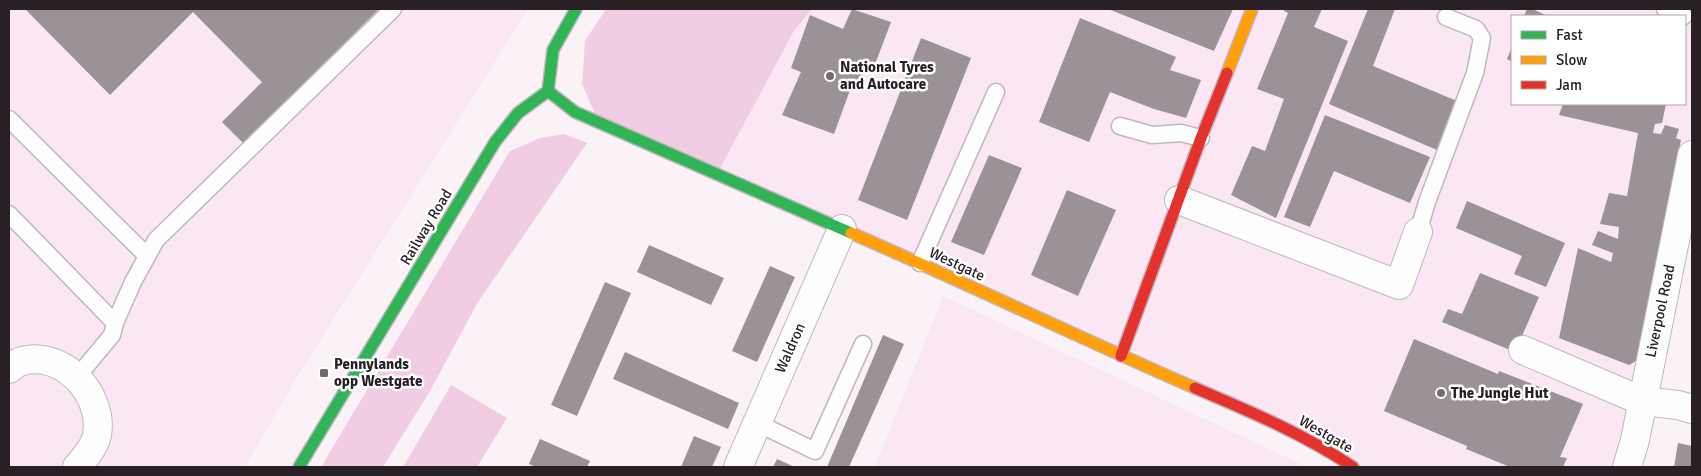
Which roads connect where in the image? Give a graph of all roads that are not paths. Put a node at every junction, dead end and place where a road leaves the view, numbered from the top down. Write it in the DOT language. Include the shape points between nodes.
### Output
graph roads {
  1 [pos="393,9"];
  2 [pos="576,9"];
  3 [pos="1252,9"];
  4 [pos="1665,9"];
  5 [pos="1681,15"];
  6 [pos="1446,16"];
  7 [pos="548,91"];
  8 [pos="996,92"];
  9 [pos="9,119"];
  10 [pos="1120,126"];
  11 [pos="1201,138"];
  12 [pos="1692,155"];
  13 [pos="1179,200"];
  14 [pos="9,214"];
  15 [pos="842,229"];
  16 [pos="1418,232"];
  17 [pos="147,256"];
  18 [pos="920,263"];
  19 [pos="115,323"];
  20 [pos="863,344"];
  21 [pos="1523,350"];
  22 [pos="1121,356"];
  23 [pos="9,369"];
  24 [pos="77,377"];
  25 [pos="1642,401"];
  26 [pos="1692,409"];
  27 [pos="757,423"];
  28 [pos="77,467"];
  29 [pos="299,467"];
  30 [pos="738,467"];
  31 [pos="1353,467"];
  32 [pos="1627,467"];
  1 -- 17 [label="lane" via="156,240"];
  2 -- 7 [label="street" via="553,50"];
  3 -- 11 [label="street"];
  4 -- 5 [label="lane"];
  6 -- 16 [label="lane" via="1476,29 1482,38 1475,73"];
  7 -- 15 [label="street, Westgate" via="575,112"];
  7 -- 29 [label="street, Railway Road" via="518,113 495,142"];
  8 -- 18 [label="lane"];
  9 -- 17 [label="lane"];
  10 -- 11 [label="lane" via="1152,135 1181,133"];
  11 -- 13 [label="street"];
  12 -- 25 [label="street, Liverpool Road"];
  13 -- 16 [label="street" via="1399,285"];
  13 -- 22 [label="street"];
  14 -- 19 [label="lane"];
  15 -- 18 [label="street, Westgate"];
  15 -- 27 [label="street, Waldron"];
  17 -- 19 [label="lane"];
  18 -- 22 [label="street, Westgate"];
  19 -- 24 [label="lane" via="112,335"];
  20 -- 27 [label="lane" via="815,450"];
  21 -- 25 [label="street"];
  22 -- 31 [label="street, Westgate" via="1267,419"];
  23 -- 24 [label="street" via="20,362 40,359 60,365"];
  24 -- 28 [label="street" via="90,394 97,428 97,435"];
  25 -- 26 [label="street"];
  25 -- 32 [label="street, Liverpool Road"];
  27 -- 30 [label="street, Waldron"];
}
